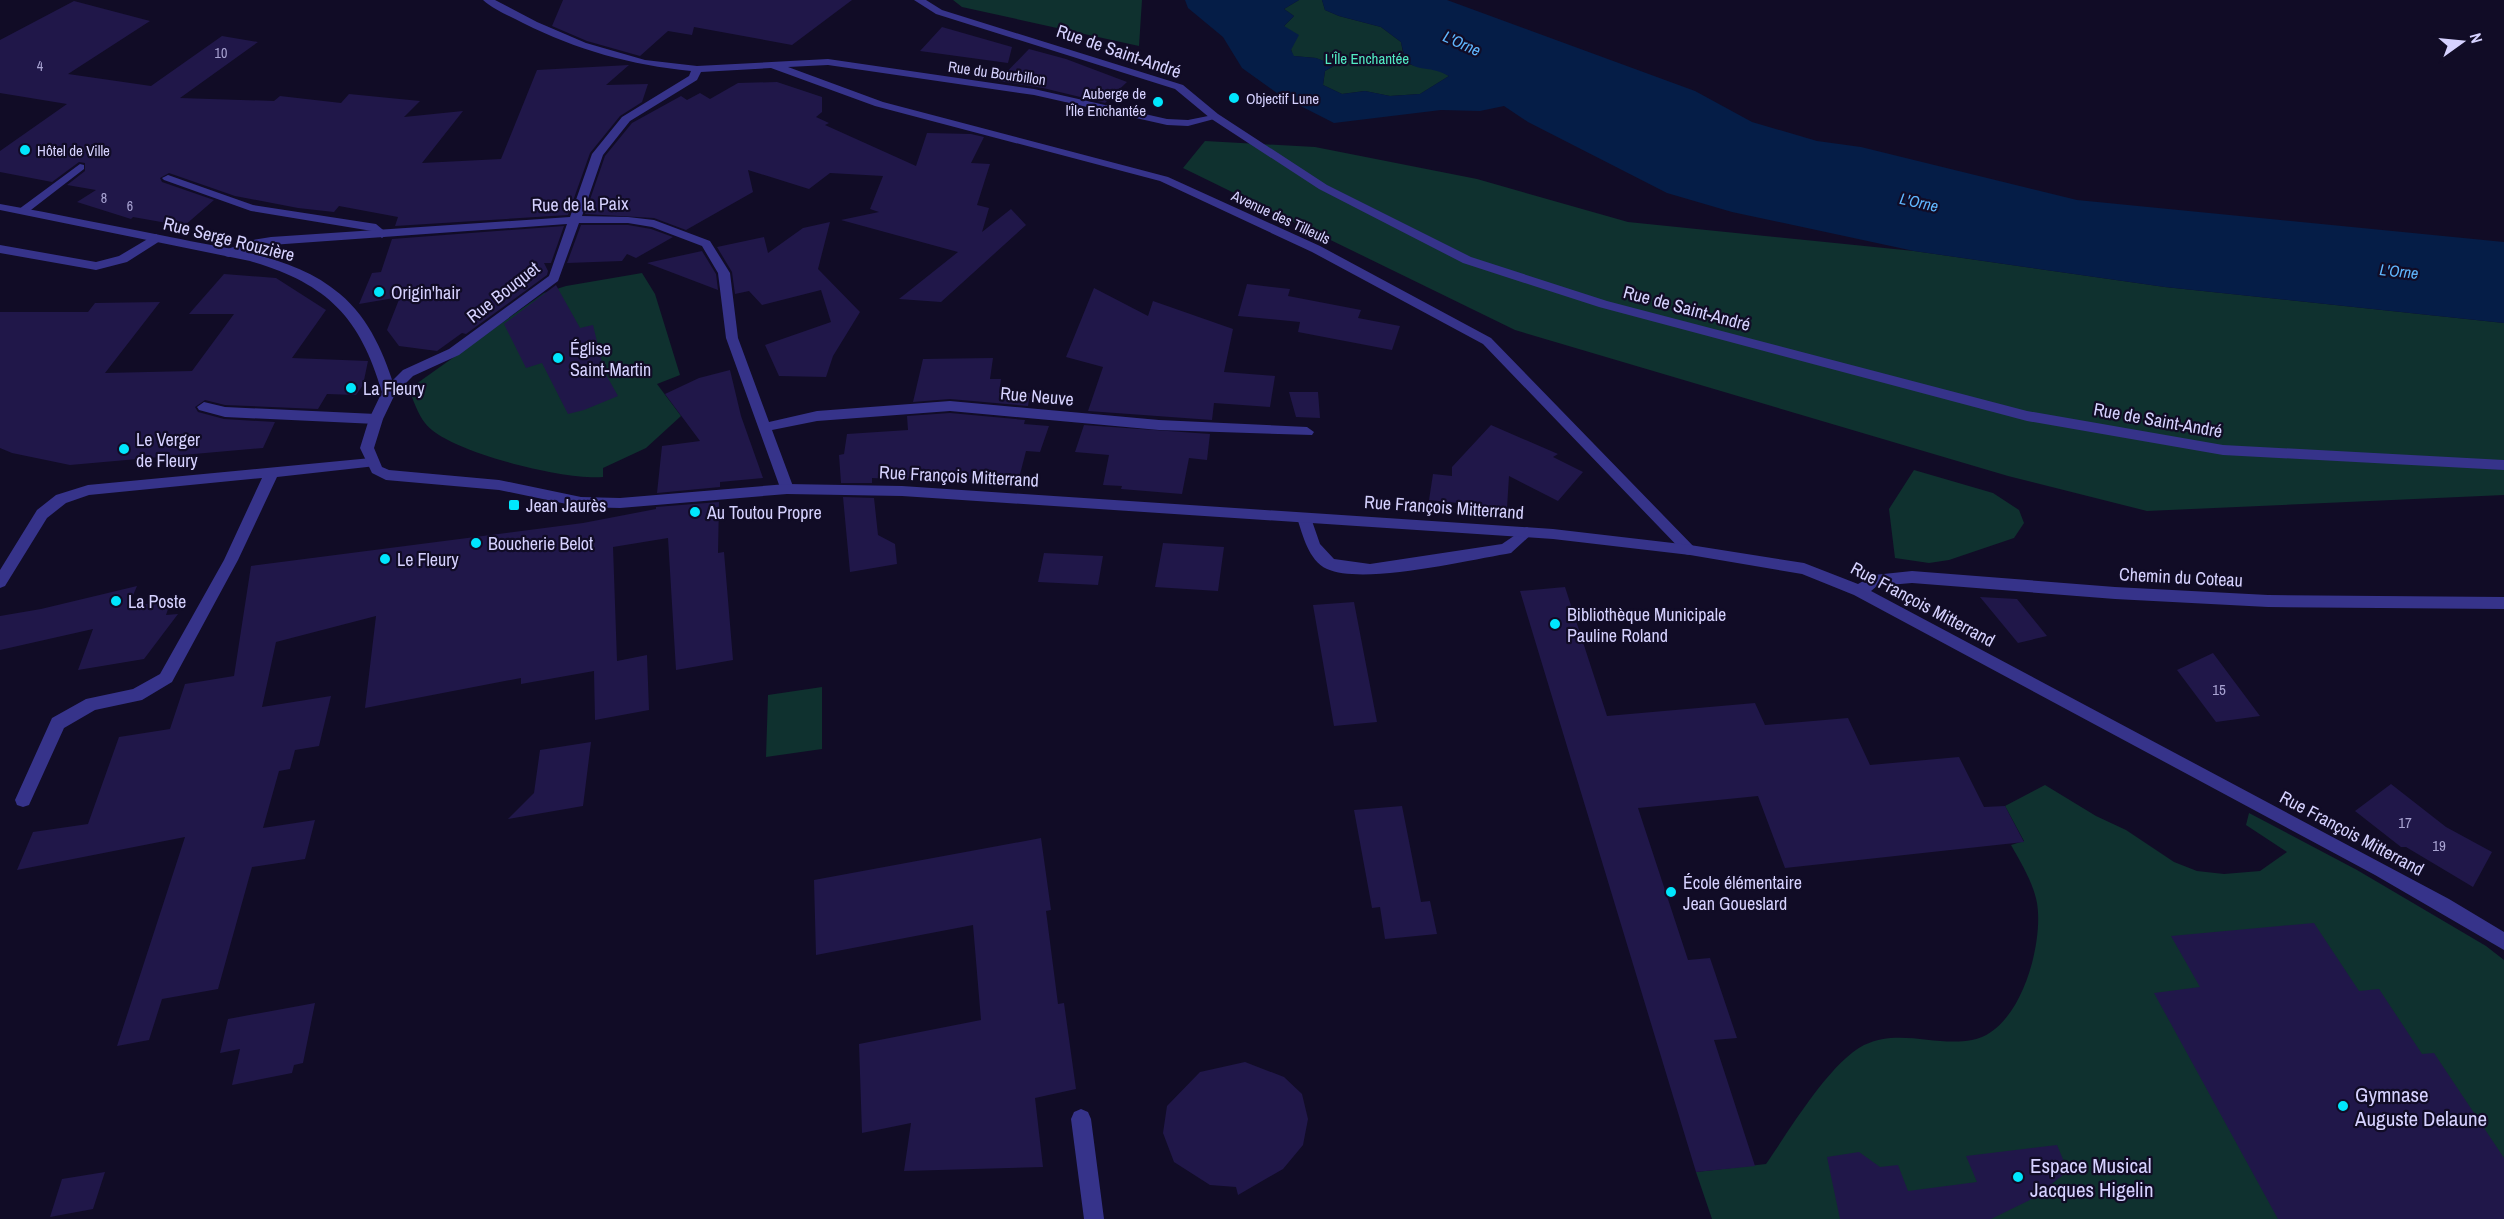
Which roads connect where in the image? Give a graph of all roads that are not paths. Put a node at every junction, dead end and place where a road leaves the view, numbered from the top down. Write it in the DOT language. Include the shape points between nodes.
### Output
graph roads {
  1 [pos="488,0"];
  2 [pos="919,0"];
  3 [pos="772,64"];
  4 [pos="697,69"];
  5 [pos="1214,116"];
  6 [pos="80,167"];
  7 [pos="168,178"];
  8 [pos="0,207"];
  9 [pos="23,211"];
  10 [pos="576,220"];
  11 [pos="382,234"];
  12 [pos="156,238"];
  13 [pos="0,249"];
  14 [pos="229,254"];
  15 [pos="390,392"];
  16 [pos="204,407"];
  17 [pos="376,419"];
  18 [pos="766,427"];
  19 [pos="1307,432"];
  20 [pos="372,463"];
  21 [pos="2504,465"];
  22 [pos="272,472"];
  23 [pos="787,489"];
  24 [pos="1304,518"];
  25 [pos="1527,532"];
  26 [pos="1690,550"];
  27 [pos="0,582"];
  28 [pos="1859,591"];
  29 [pos="2504,603"];
  30 [pos="23,800"];
  31 [pos="2504,942"];
  32 [pos="1082,1119"];
  33 [pos="1094,1219"];
  1 -- 4 [label="street, Rue du Bourbillon" via="515,16 616,57"];
  2 -- 5 [label="street, Rue de Saint-André" via="939,12 1179,87"];
  3 -- 4 [label="street, Rue du Bourbillon"];
  3 -- 5 [label="street, Rue du Bourbillon" via="828,62 1034,92 1167,122 1188,123"];
  3 -- 26 [label="street, Avenue des Tilleuls" via="879,104 1164,178 1316,249 1487,341"];
  4 -- 10 [label="street, Rue Bouquet" via="693,78 626,119 598,154"];
  5 -- 21 [label="street, Rue de Saint-André" via="1323,187 1467,260 1603,304 2027,416 2223,450"];
  6 -- 9 [label="street"];
  7 -- 11 [label="street" via="250,208 376,228"];
  8 -- 9 [label="street, Rue Serge Rouzière"];
  9 -- 12 [label="street, Rue Serge Rouzière"];
  10 -- 11 [label="street, Rue de la Paix"];
  10 -- 15 [label="street, Rue Bouquet" via="554,278 454,352 408,373"];
  10 -- 18 [label="street, Rue de la Paix" via="654,224 706,244 724,273 732,338"];
  11 -- 14 [label="street, Rue de la Paix" via="271,241"];
  12 -- 13 [label="street" via="123,259 96,266"];
  12 -- 14 [label="street, Rue Serge Rouzière"];
  14 -- 15 [label="street, Rue Serge Rouzière" via="307,278 341,301 373,346"];
  15 -- 17 [label="street"];
  16 -- 17 [label="street" via="225,412"];
  17 -- 20 [label="street" via="367,448"];
  18 -- 19 [label="street, Rue Neuve" via="817,416 950,406 1159,425"];
  18 -- 23 [label="street, Rue de la Paix"];
  20 -- 22 [label="street"];
  20 -- 23 [label="street, Rue François Mitterrand" via="376,470 394,477 499,485 581,502 620,503"];
  22 -- 27 [label="street" via="88,490 61,499 42,514"];
  22 -- 30 [label="street" via="231,560 166,678 136,694 92,704 58,723"];
  23 -- 24 [label="street, Rue François Mitterrand" via="902,491"];
  24 -- 25 [label="street, Rue François Mitterrand"];
  24 -- 25 [label="street" via="1314,547 1330,564 1370,570 1506,549"];
  25 -- 26 [label="street, Rue François Mitterrand"];
  26 -- 28 [label="street, Rue François Mitterrand" via="1804,569"];
  28 -- 29 [label="street, Chemin du Coteau" via="1874,582 1912,577 2268,601"];
  28 -- 31 [label="street, Rue François Mitterrand" via="2390,874"];
  32 -- 33 [label="street"];
}
